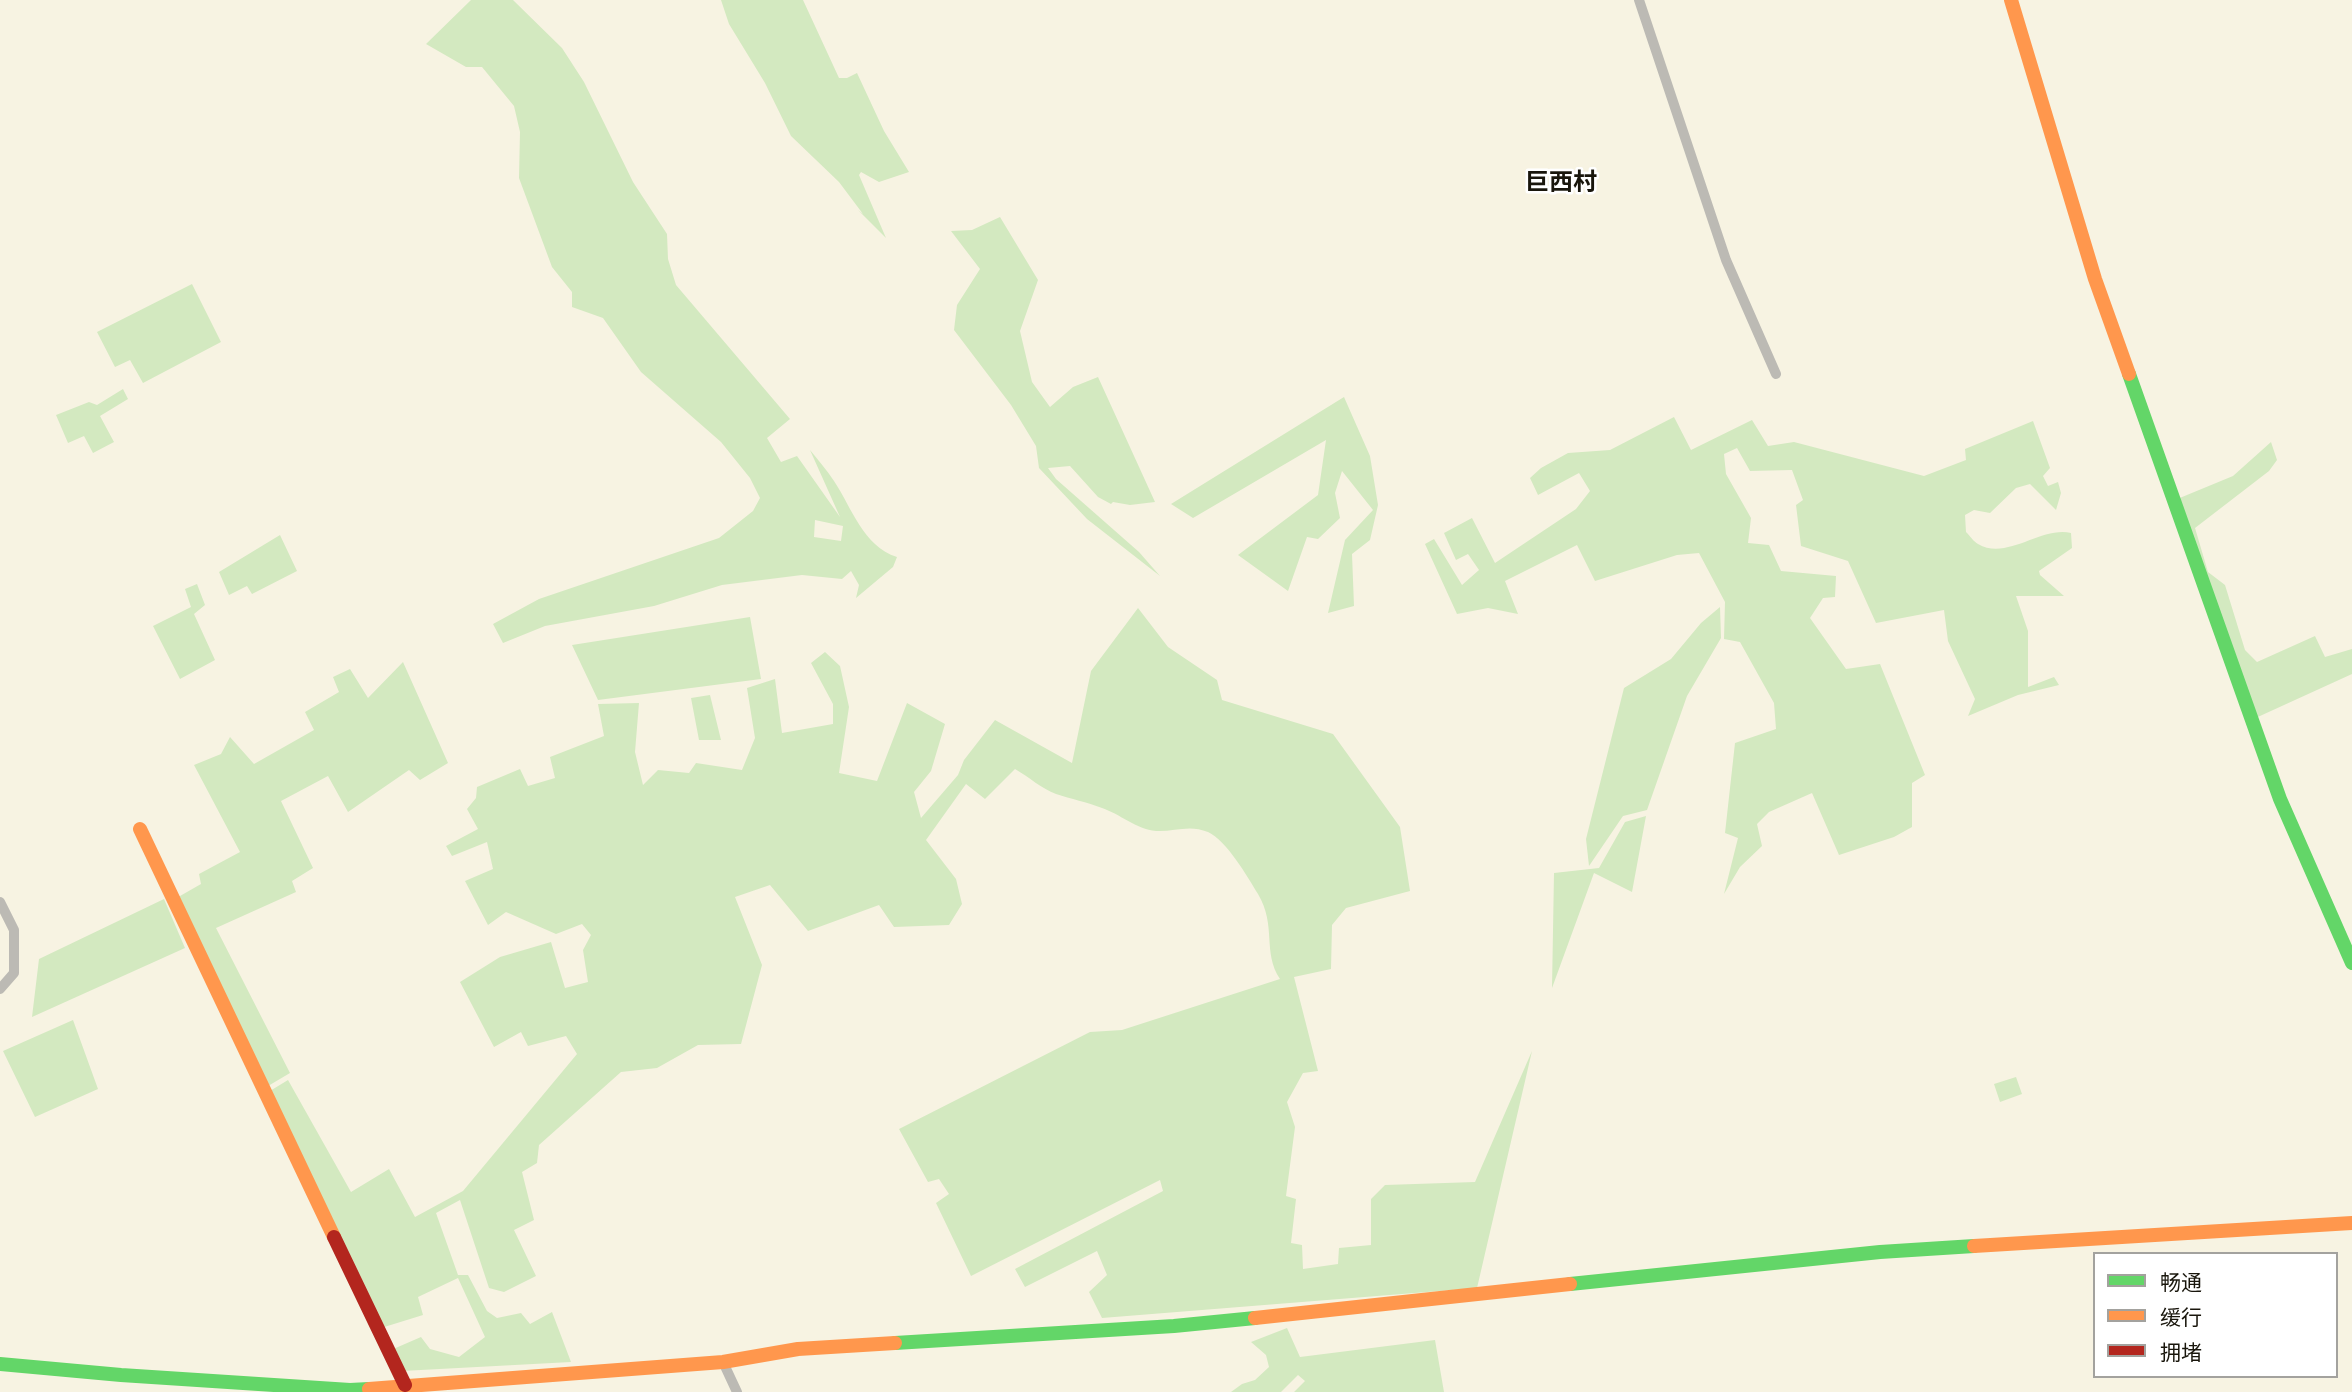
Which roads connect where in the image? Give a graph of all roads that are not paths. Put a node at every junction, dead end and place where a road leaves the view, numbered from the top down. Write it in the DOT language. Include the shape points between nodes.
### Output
graph roads {
  1 [pos="1639,0"];
  2 [pos="2011,0"];
  3 [pos="1776,374"];
  4 [pos="140,829"];
  5 [pos="0,902"];
  6 [pos="2352,963"];
  7 [pos="0,989"];
  8 [pos="2352,1223"];
  9 [pos="723,1362"];
  10 [pos="0,1364"];
  11 [pos="405,1385"];
  12 [pos="351,1391"];
  13 [pos="737,1392"];
  1 -- 3 [label="street" via="1726,260"];
  2 -- 6 [label="main road" via="2100,292 2280,799"];
  4 -- 11 [label="main road"];
  5 -- 7 [label="street" via="14,930 13,973"];
  8 -- 9 [label="main road" via="1880,1252 1174,1326 798,1349"];
  9 -- 11 [label="main road"];
  9 -- 13 [label="street"];
  10 -- 12 [label="main road"];
  11 -- 12 [label="main road"];
}
